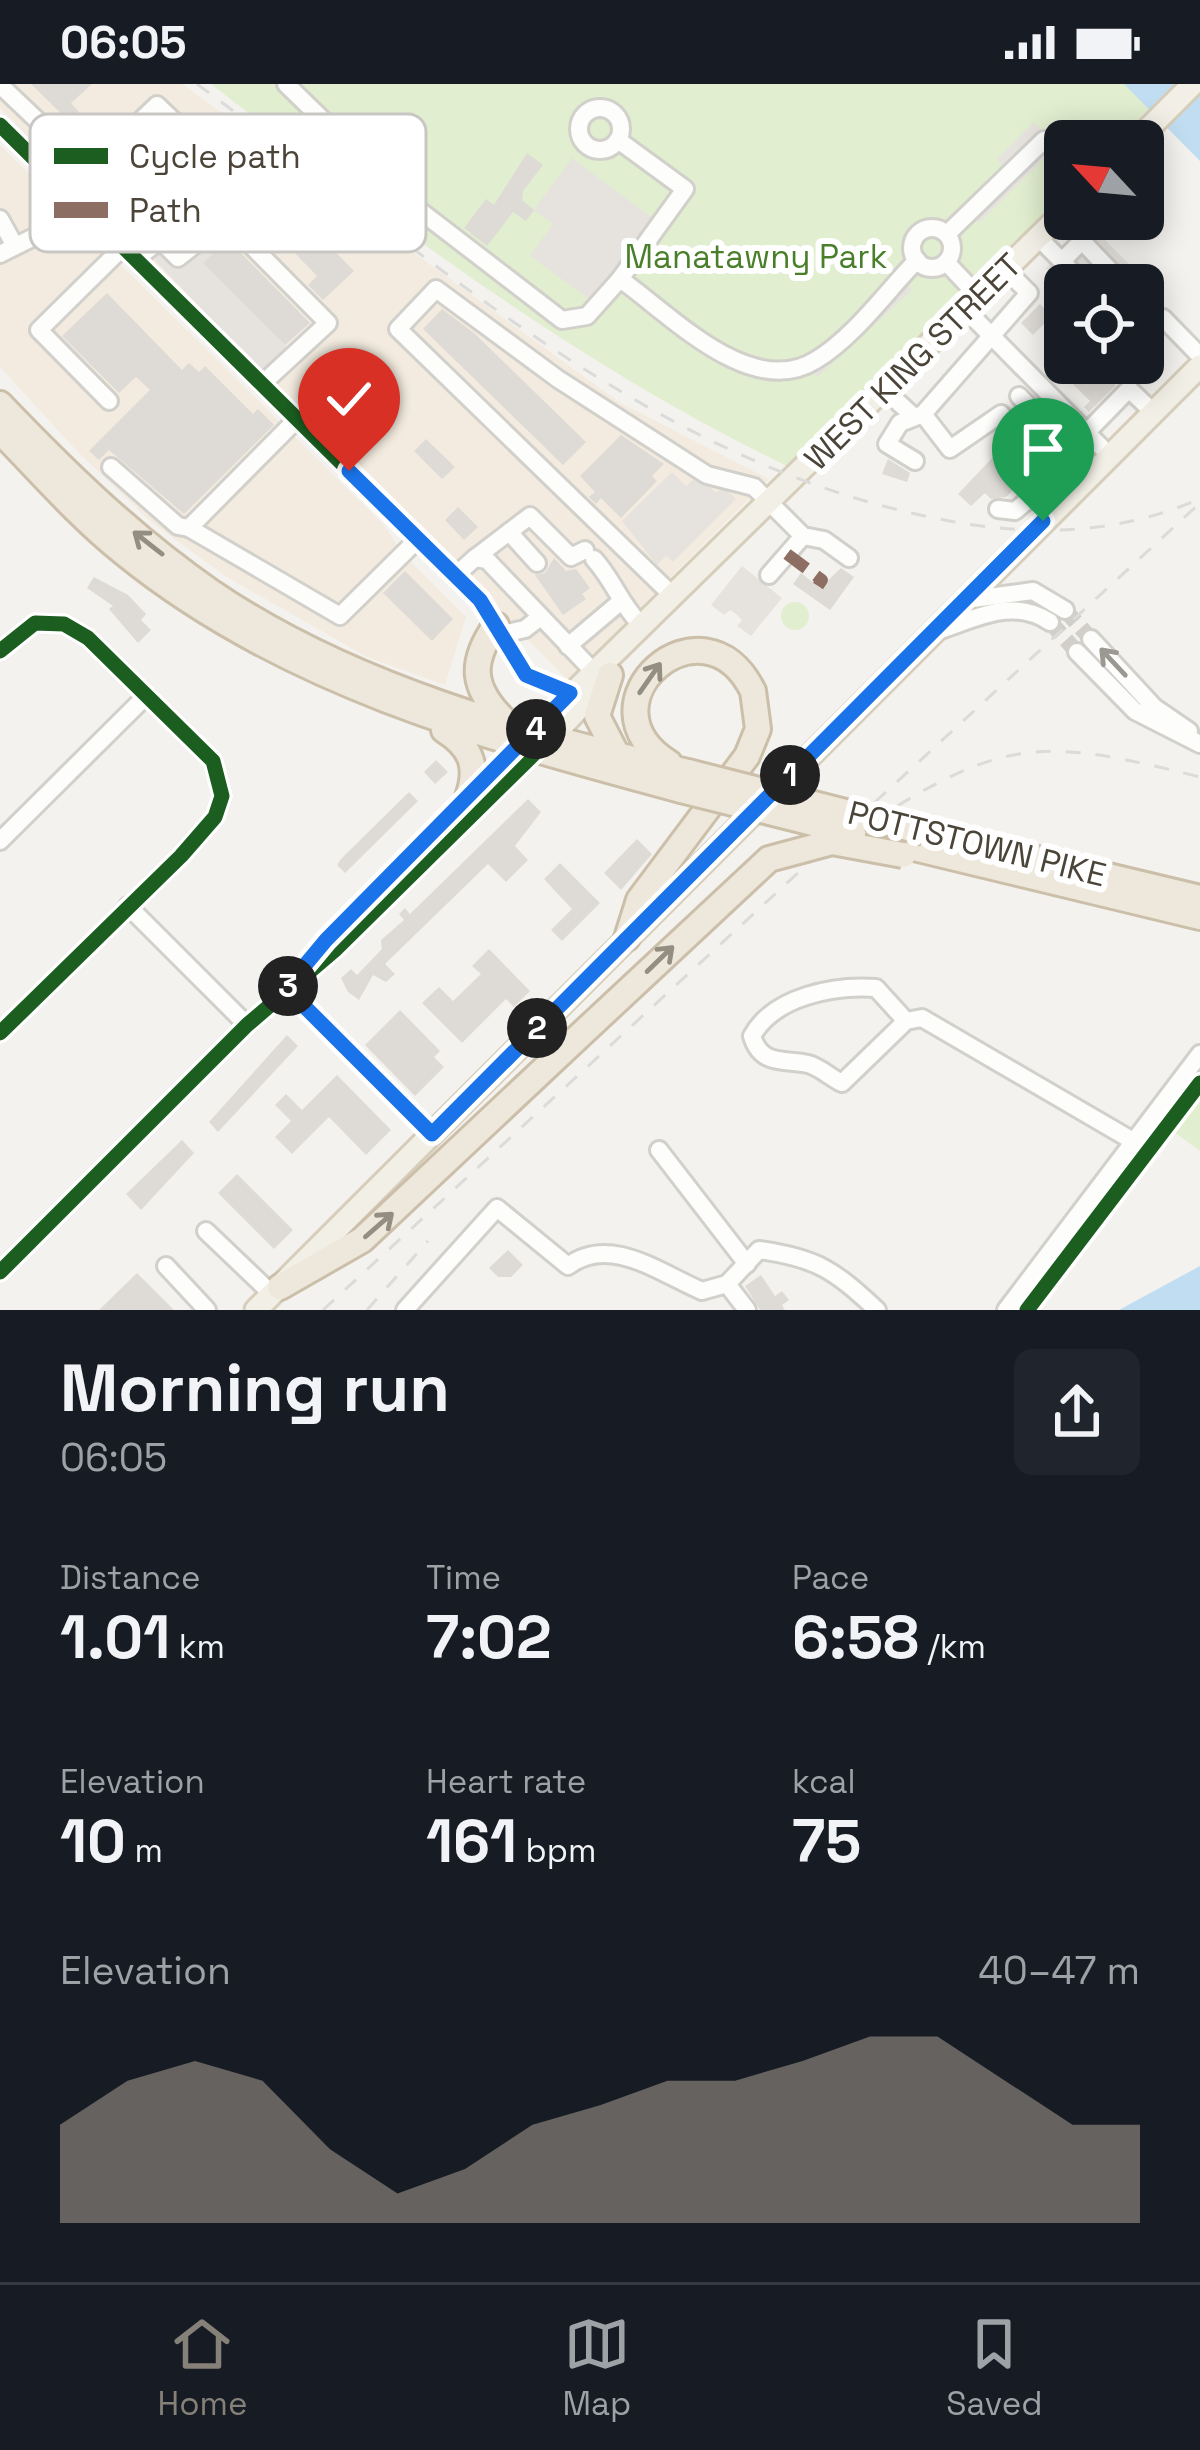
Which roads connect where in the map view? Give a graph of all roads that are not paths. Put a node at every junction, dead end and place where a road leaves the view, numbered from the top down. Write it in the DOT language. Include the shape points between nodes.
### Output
graph roads {
  1 [pos="286,84"];
  2 [pos="1193,84"];
  3 [pos="0,85"];
  4 [pos="30,114"];
  5 [pos="317,114"];
  6 [pos="1157,120"];
  7 [pos="0,124"];
  8 [pos="617,140"];
  9 [pos="1044,140"];
  10 [pos="30,154"];
  11 [pos="426,216"];
  12 [pos="0,219"];
  13 [pos="1044,231"];
  14 [pos="947,234"];
  15 [pos="1038,237"];
  16 [pos="8,250"];
  17 [pos="118,252"];
  18 [pos="128,252"];
  19 [pos="258,252"];
  20 [pos="916,260"];
  21 [pos="1062,261"];
  22 [pos="946,262"];
  23 [pos="1065,264"];
  24 [pos="1104,264"];
  25 [pos="1006,269"];
  26 [pos="620,279"];
  27 [pos="972,303"];
  28 [pos="1164,319"];
  29 [pos="988,333"];
  30 [pos="1200,356"];
  31 [pos="1200,366"];
  32 [pos="1030,376"];
  33 [pos="262,384"];
  34 [pos="885,390"];
  35 [pos="1019,396"];
  36 [pos="110,401"];
  37 [pos="0,404"];
  38 [pos="1154,412"];
  39 [pos="917,414"];
  40 [pos="1001,414"];
  41 [pos="297,419"];
  42 [pos="0,431"];
  43 [pos="1087,432"];
  44 [pos="1063,441"];
  45 [pos="1109,455"];
  46 [pos="915,461"];
  47 [pos="111,467"];
  48 [pos="1049,482"];
  49 [pos="1062,503"];
  50 [pos="1024,505"];
  51 [pos="766,508"];
  52 [pos="998,509"];
  53 [pos="1043,521"];
  54 [pos="188,527"];
  55 [pos="509,532"];
  56 [pos="803,536"];
  57 [pos="418,539"];
  58 [pos="475,559"];
  59 [pos="850,559"];
  60 [pos="537,563"];
  61 [pos="769,575"];
  62 [pos="455,576"];
  63 [pos="673,596"];
  64 [pos="964,600"];
  65 [pos="619,603"];
  66 [pos="1065,610"];
  67 [pos="539,618"];
  68 [pos="1049,622"];
  69 [pos="642,626"];
  70 [pos="499,630"];
  71 [pos="933,632"];
  72 [pos="1091,638"];
  73 [pos="568,646"];
  74 [pos="0,651"];
  75 [pos="1077,652"];
  76 [pos="602,673"];
  77 [pos="570,693"];
  78 [pos="146,696"];
  79 [pos="422,716"];
  80 [pos="506,722"];
  81 [pos="536,741"];
  82 [pos="1200,741"];
  83 [pos="616,753"];
  84 [pos="684,777"];
  85 [pos="468,797"];
  86 [pos="0,842"];
  87 [pos="914,845"];
  88 [pos="1200,898"];
  89 [pos="128,905"];
  90 [pos="1200,916"];
  91 [pos="627,938"];
  92 [pos="286,988"];
  93 [pos="906,1021"];
  94 [pos="247,1024"];
  95 [pos="0,1033"];
  96 [pos="1200,1054"];
  97 [pos="432,1134"];
  98 [pos="1133,1141"];
  99 [pos="659,1150"];
  100 [pos="206,1231"];
  101 [pos="747,1264"];
  102 [pos="166,1266"];
  103 [pos="0,1272"];
  104 [pos="727,1284"];
  105 [pos="270,1297"];
  106 [pos="207,1310"];
  107 [pos="405,1310"];
  108 [pos="747,1310"];
  109 [pos="877,1310"];
  110 [pos="1006,1310"];
  1 -- 5 [label="street"];
  2 -- 6 [label="main road"];
  3 -- 4 [label="street"];
  7 -- 10 [label="street"];
  8 -- 26 [label="street" via="686,189"];
  9 -- 14 [label="street"];
  11 -- 26 [label="street" via="552,316 587,316"];
  12 -- 16 [label="street"];
  13 -- 15 [label="main road, WEST KING STREET"];
  14 -- 20 [label="street" via="922,229 913,240"];
  14 -- 22 [label="street"];
  15 -- 21 [label="street"];
  15 -- 25 [label="main road, WEST KING STREET"];
  17 -- 36 [label="street" via="39,330"];
  18 -- 33 [label="street"];
  19 -- 33 [label="street" via="328,322"];
  20 -- 22 [label="street" via="928,267"];
  20 -- 26 [label="street" via="817,360 777,372 735,360"];
  21 -- 23 [label="street"];
  21 -- 24 [label="street" via="1082,241"];
  22 -- 27 [label="street"];
  25 -- 27 [label="main road, WEST KING STREET"];
  25 -- 29 [label="street" via="1028,293"];
  27 -- 29 [label="street"];
  27 -- 34 [label="main road, WEST KING STREET"];
  28 -- 30 [label="street"];
  29 -- 32 [label="street"];
  29 -- 39 [label="street"];
  31 -- 38 [label="main road"];
  32 -- 35 [label="street"];
  32 -- 43 [label="street"];
  33 -- 41 [label="street"];
  34 -- 39 [label="street"];
  34 -- 51 [label="main road, WEST KING STREET"];
  35 -- 40 [label="street"];
  35 -- 44 [label="street"];
  80 -- 37 [label="highway, POTTSTOWN PIKE, one-way" via="347,665 212,592 130,530"];
  38 -- 43 [label="street" via="1129,389"];
  38 -- 45 [label="main road"];
  39 -- 40 [label="street" via="950,449"];
  39 -- 46 [label="street" via="886,444"];
  40 -- 48 [label="street"];
  41 -- 54 [label="street"];
  41 -- 57 [label="street"];
  42 -- 79 [label="highway, POTTSTOWN PIKE" via="123,553 200,606 293,659"];
  43 -- 45 [label="street"];
  45 -- 49 [label="main road"];
  47 -- 54 [label="street"];
  48 -- 49 [label="street"];
  48 -- 50 [label="street"];
  49 -- 53 [label="main road"];
  50 -- 52 [label="street"];
  50 -- 53 [label="street"];
  51 -- 56 [label="street"];
  51 -- 63 [label="main road, WEST KING STREET"];
  51 -- 63 [label="street" via="754,487 707,476 436,289 398,328"];
  51 -- 76 [label="main road, WEST KING STREET"];
  53 -- 64 [label="main road"];
  54 -- 57 [label="street" via="340,616"];
  55 -- 58 [label="street"];
  55 -- 60 [label="street"];
  55 -- 65 [label="street" via="530,516 571,556 589,555 611,578"];
  56 -- 59 [label="street" via="824,539"];
  56 -- 61 [label="street"];
  57 -- 62 [label="street"];
  58 -- 62 [label="street"];
  58 -- 67 [label="street" via="487,560"];
  62 -- 70 [label="street"];
  63 -- 69 [label="main road, WEST KING STREET"];
  64 -- 66 [label="street" via="1033,591"];
  64 -- 71 [label="main road"];
  65 -- 69 [label="street"];
  65 -- 73 [label="street"];
  67 -- 70 [label="street" via="525,629"];
  67 -- 73 [label="street"];
  68 -- 71 [label="street" via="1007,608"];
  69 -- 76 [label="main road, WEST KING STREET"];
  70 -- 77 [label="street" via="526,675"];
  70 -- 80 [label="highway" via="479,653 476,678"];
  71 -- 91 [label="main road"];
  82 -- 72 [label="street, one-way" via="1154,706"];
  73 -- 76 [label="street"];
  74 -- 78 [label="street" via="35,623 64,624"];
  75 -- 82 [label="street" via="1135,711"];
  76 -- 77 [label="main road, WEST KING STREET"];
  76 -- 81 [label="main road, WEST KING STREET"];
  76 -- 83 [label="highway" via="597,716"];
  77 -- 81 [label="main road, WEST KING STREET"];
  78 -- 86 [label="street"];
  78 -- 89 [label="street" via="213,760 222,796 215,817"];
  79 -- 81 [label="highway, POTTSTOWN PIKE"];
  79 -- 85 [label="highway" via="469,751"];
  80 -- 81 [label="highway, POTTSTOWN PIKE"];
  81 -- 83 [label="highway, POTTSTOWN PIKE"];
  81 -- 84 [label="highway, POTTSTOWN PIKE"];
  81 -- 85 [label="street, WEST KING STREET"];
  81 -- 92 [label="street, WEST KING STREET" via="336,949"];
  83 -- 84 [label="highway, POTTSTOWN PIKE"];
  84 -- 87 [label="highway, POTTSTOWN PIKE, bridge"];
  84 -- 91 [label="highway, one-way" via="646,744 638,698 659,663 702,651 748,681 758,729 747,756 639,900"];
  85 -- 92 [label="street, WEST KING STREET"];
  87 -- 88 [label="highway, POTTSTOWN PIKE"];
  87 -- 90 [label="highway, POTTSTOWN PIKE"];
  105 -- 87 [label="highway, one-way, bridge" via="362,1240 769,859 832,842"];
  89 -- 94 [label="street"];
  89 -- 95 [label="street"];
  91 -- 97 [label="main road"];
  92 -- 94 [label="street, WEST KING STREET"];
  92 -- 97 [label="street"];
  93 -- 93 [label="street" via="842,1083 808,1064 773,1061 752,1036 771,1015 837,987 876,988"];
  93 -- 98 [label="street" via="922,1018"];
  94 -- 103 [label="street, WEST KING STREET"];
  96 -- 98 [label="street"];
  97 -- 105 [label="main road"];
  98 -- 110 [label="street"];
  99 -- 101 [label="street"];
  100 -- 105 [label="street"];
  101 -- 104 [label="street"];
  101 -- 109 [label="street" via="758,1250 831,1267"];
  102 -- 106 [label="street"];
  104 -- 107 [label="street" via="702,1291 642,1259 581,1256 568,1266 497,1208"];
  104 -- 108 [label="street"];
}
